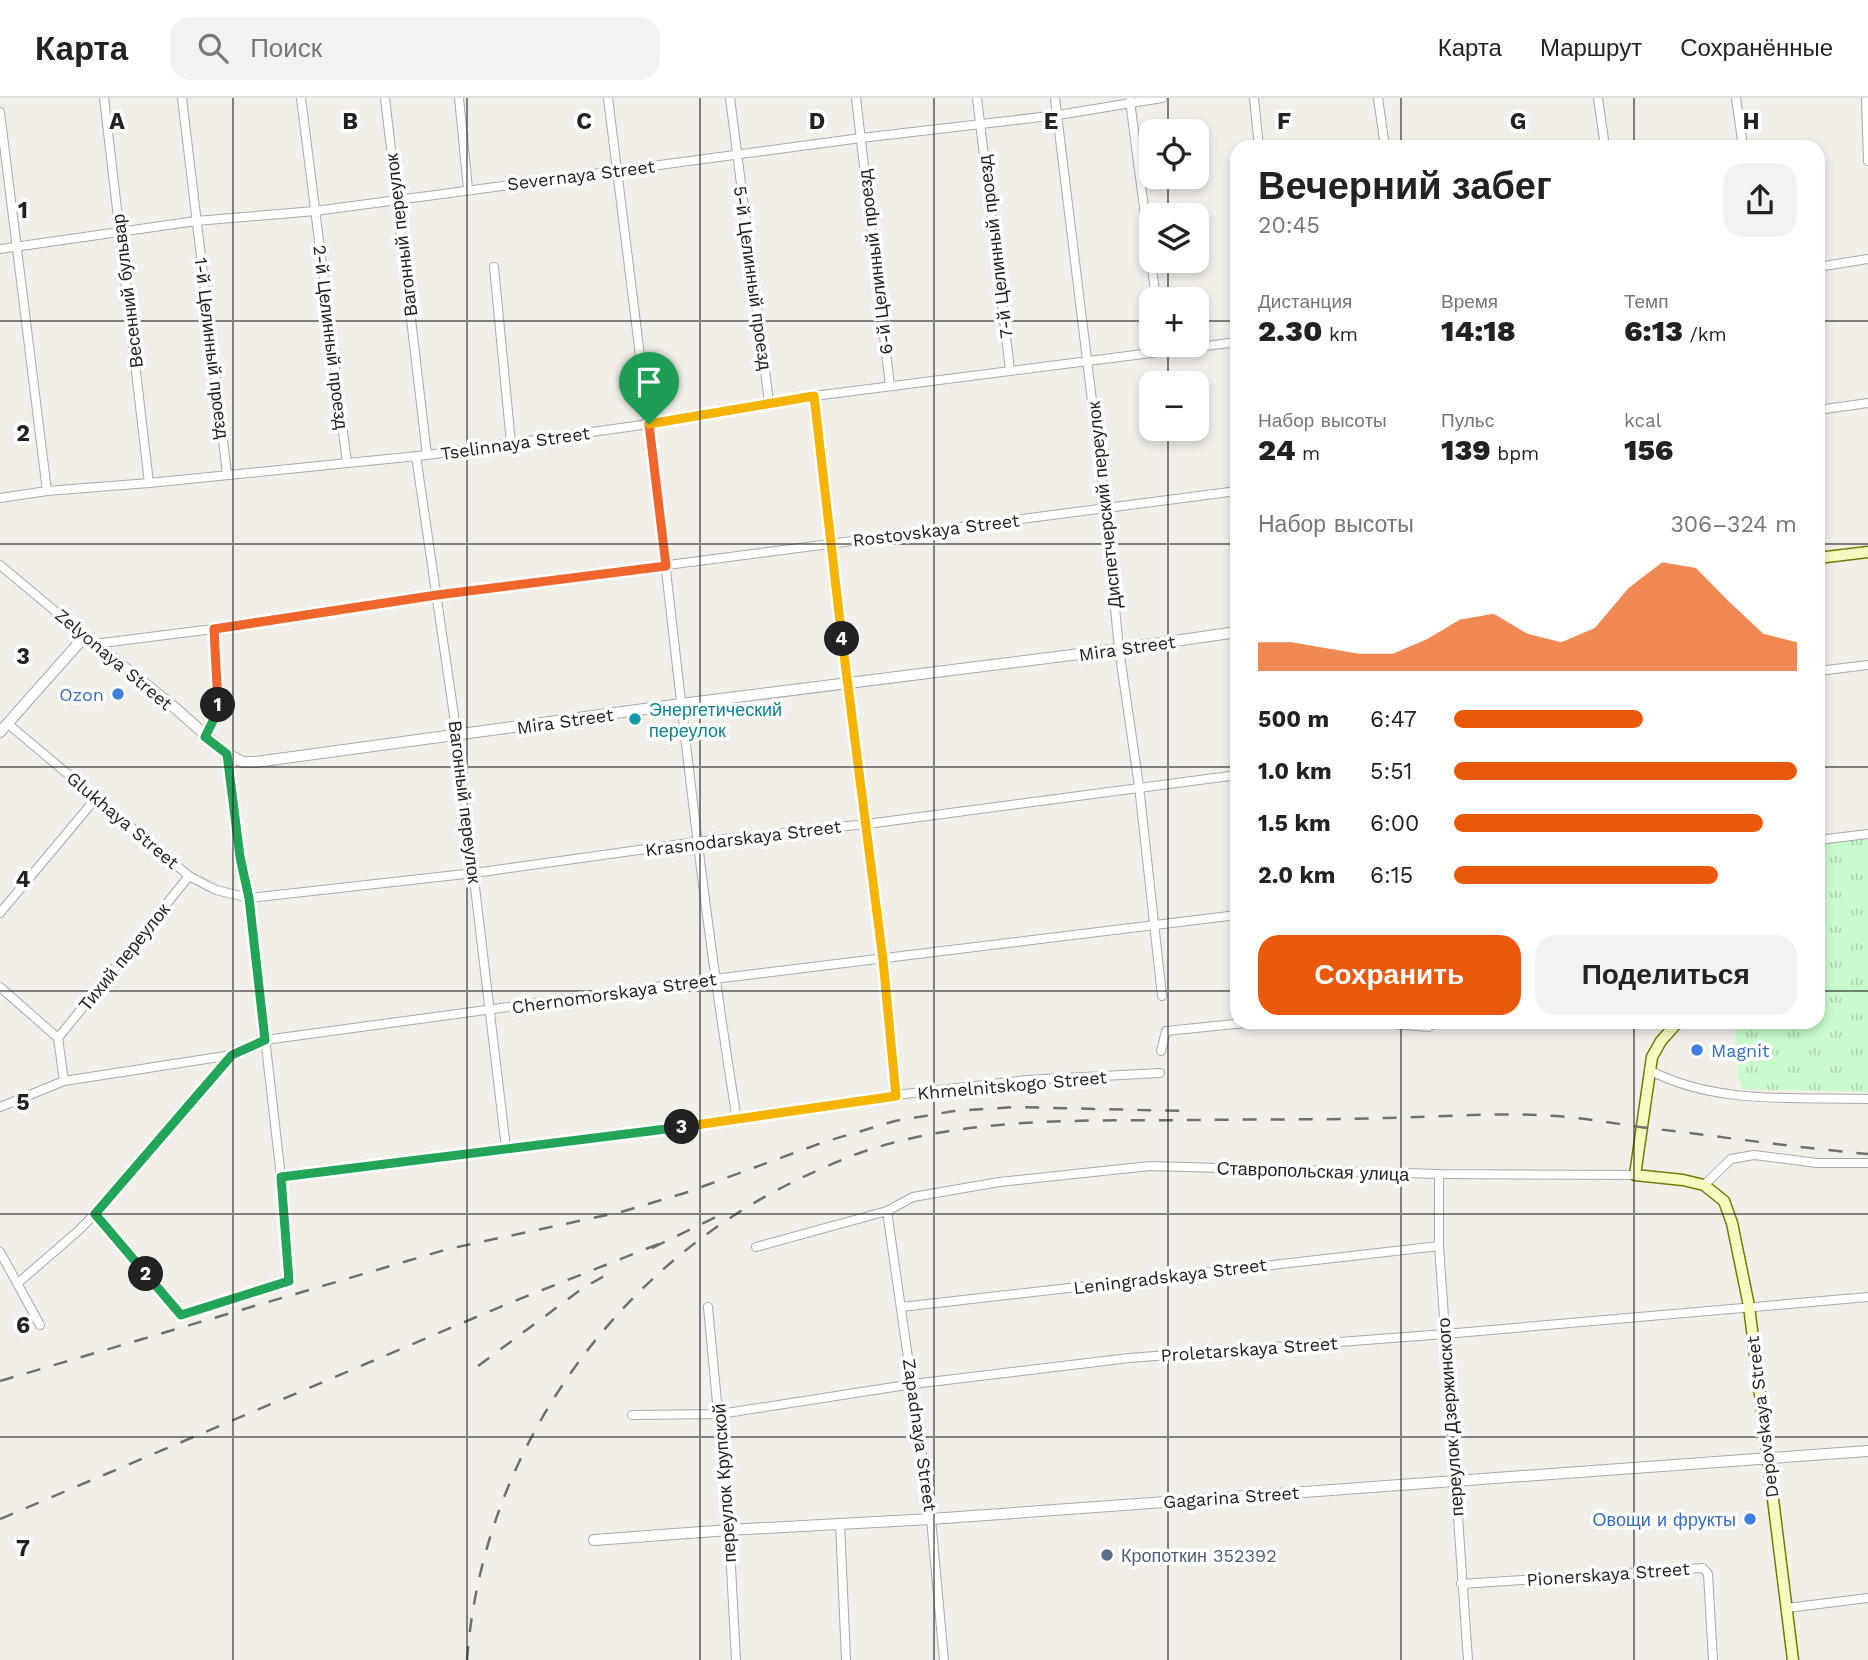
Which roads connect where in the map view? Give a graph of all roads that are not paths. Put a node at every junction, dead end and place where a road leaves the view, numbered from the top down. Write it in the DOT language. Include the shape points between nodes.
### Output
graph roads {
  1 [pos="104,98"];
  2 [pos="182,98"];
  3 [pos="302,98"];
  4 [pos="385,98"];
  5 [pos="459,98"];
  6 [pos="608,98"];
  7 [pos="730,98"];
  8 [pos="856,98"];
  9 [pos="977,98"];
  10 [pos="1055,98"];
  11 [pos="1162,98"];
  12 [pos="1254,98"];
  13 [pos="1378,98"];
  14 [pos="1598,98"];
  15 [pos="1736,98"];
  16 [pos="1866,98"];
  17 [pos="1130,100"];
  18 [pos="0,112"];
  19 [pos="1058,116"];
  20 [pos="981,125"];
  21 [pos="861,138"];
  22 [pos="1258,140"];
  23 [pos="1384,140"];
  24 [pos="1604,140"];
  25 [pos="1742,140"];
  26 [pos="736,155"];
  27 [pos="1868,161"];
  28 [pos="617,171"];
  29 [pos="468,189"];
  30 [pos="396,199"];
  31 [pos="315,211"];
  32 [pos="196,221"];
  33 [pos="120,233"];
  34 [pos="18,246"];
  35 [pos="0,249"];
  36 [pos="1868,259"];
  37 [pos="1825,266"];
  38 [pos="494,267"];
  39 [pos="1154,287"];
  40 [pos="1230,343"];
  41 [pos="1209,344"];
  42 [pos="1139,352"];
  43 [pos="1088,360"];
  44 [pos="1010,370"];
  45 [pos="890,386"];
  46 [pos="814,396"];
  47 [pos="769,402"];
  48 [pos="1868,403"];
  49 [pos="1825,409"];
  50 [pos="649,424"];
  51 [pos="511,443"];
  52 [pos="427,455"];
  53 [pos="416,456"];
  54 [pos="347,463"];
  55 [pos="227,474"];
  56 [pos="149,483"];
  57 [pos="47,491"];
  58 [pos="1230,492"];
  59 [pos="0,498"];
  60 [pos="1105,508"];
  61 [pos="832,543"];
  62 [pos="1868,552"];
  63 [pos="1825,557"];
  64 [pos="0,565"];
  65 [pos="666,566"];
  66 [pos="437,595"];
  67 [pos="214,629"];
  68 [pos="1230,633"];
  69 [pos="85,636"];
  70 [pos="94,644"];
  71 [pos="1119,649"];
  72 [pos="1868,664"];
  73 [pos="1825,670"];
  74 [pos="847,682"];
  75 [pos="681,704"];
  76 [pos="4,727"];
  77 [pos="457,736"];
  78 [pos="205,737"];
  79 [pos="227,754"];
  80 [pos="1230,776"];
  81 [pos="1139,786"];
  82 [pos="97,797"];
  83 [pos="867,824"];
  84 [pos="1868,834"];
  85 [pos="1825,839"];
  86 [pos="696,842"];
  87 [pos="474,873"];
  88 [pos="189,876"];
  89 [pos="249,898"];
  90 [pos="0,913"];
  91 [pos="1230,916"];
  92 [pos="1155,925"];
  93 [pos="883,960"];
  94 [pos="714,979"];
  95 [pos="0,987"];
  96 [pos="1162,996"];
  97 [pos="491,1009"];
  98 [pos="1230,1025"];
  99 [pos="1672,1029"];
  100 [pos="58,1038"];
  101 [pos="265,1040"];
  102 [pos="1161,1051"];
  103 [pos="232,1055"];
  104 [pos="1648,1070"];
  105 [pos="1160,1073"];
  106 [pos="64,1080"];
  107 [pos="896,1096"];
  108 [pos="1868,1099"];
  109 [pos="0,1107"];
  110 [pos="737,1120"];
  111 [pos="506,1149"];
  112 [pos="1868,1163"];
  113 [pos="1440,1174"];
  114 [pos="1635,1175"];
  115 [pos="281,1177"];
  116 [pos="1704,1185"];
  117 [pos="887,1211"];
  118 [pos="95,1214"];
  119 [pos="1439,1246"];
  120 [pos="756,1247"];
  121 [pos="0,1252"];
  122 [pos="19,1283"];
  123 [pos="1868,1297"];
  124 [pos="1749,1306"];
  125 [pos="708,1307"];
  126 [pos="901,1307"];
  127 [pos="40,1325"];
  128 [pos="1445,1334"];
  129 [pos="913,1384"];
  130 [pos="720,1414"];
  131 [pos="632,1415"];
  132 [pos="1868,1451"];
  133 [pos="1767,1458"];
  134 [pos="1454,1480"];
  135 [pos="931,1519"];
  136 [pos="841,1523"];
  137 [pos="729,1530"];
  138 [pos="594,1540"];
  139 [pos="1461,1584"];
  140 [pos="1868,1598"];
  141 [pos="1787,1608"];
  142 [pos="736,1660"];
  143 [pos="846,1660"];
  144 [pos="944,1660"];
  145 [pos="1468,1660"];
  146 [pos="1713,1660"];
  147 [pos="1793,1660"];
  1 -- 33 [label="street, Весенний бульвар"];
  2 -- 32 [label="street, 1-й Целинный проезд"];
  3 -- 31 [label="street, 2-й Целинный проезд"];
  4 -- 30 [label="street, Вагонный переулок"];
  5 -- 29 [label="street"];
  6 -- 28 [label="street"];
  7 -- 26 [label="street, 5-й Целинный проезд"];
  8 -- 21 [label="street, 6-й Целинный проезд"];
  9 -- 20 [label="street, 7-й Целинный проезд"];
  10 -- 19 [label="street, Диспетчерский переулок"];
  11 -- 17 [label="street, Severnaya Street"];
  12 -- 22 [label="street"];
  13 -- 23 [label="street"];
  14 -- 24 [label="street"];
  15 -- 25 [label="street"];
  16 -- 27 [label="street"];
  17 -- 19 [label="street, Severnaya Street"];
  17 -- 39 [label="street"];
  18 -- 34 [label="street"];
  19 -- 20 [label="street, Severnaya Street"];
  19 -- 43 [label="street, Диспетчерский переулок"];
  20 -- 21 [label="street, Severnaya Street"];
  20 -- 44 [label="street, 7-й Целинный проезд"];
  21 -- 26 [label="street, Severnaya Street"];
  21 -- 45 [label="street, 6-й Целинный проезд"];
  26 -- 28 [label="street, Severnaya Street"];
  26 -- 47 [label="street, 5-й Целинный проезд"];
  28 -- 29 [label="street, Severnaya Street"];
  28 -- 50 [label="street"];
  29 -- 30 [label="street, Severnaya Street"];
  30 -- 31 [label="street, Severnaya Street"];
  30 -- 52 [label="street, Вагонный переулок"];
  31 -- 32 [label="street, Severnaya Street"];
  31 -- 54 [label="street, 2-й Целинный проезд"];
  32 -- 33 [label="street, Severnaya Street"];
  32 -- 55 [label="street, 1-й Целинный проезд"];
  33 -- 34 [label="street, Severnaya Street"];
  33 -- 56 [label="street, Весенний бульвар"];
  34 -- 35 [label="street, Severnaya Street"];
  34 -- 57 [label="street"];
  36 -- 37 [label="street"];
  38 -- 51 [label="street"];
  40 -- 41 [label="street, Tselinnaya Street"];
  42 -- 43 [label="street, Tselinnaya Street"];
  43 -- 44 [label="street, Tselinnaya Street"];
  43 -- 60 [label="street, Диспетчерский переулок"];
  44 -- 45 [label="street, Tselinnaya Street"];
  45 -- 46 [label="street, Tselinnaya Street"];
  46 -- 47 [label="street, Tselinnaya Street"];
  46 -- 61 [label="street"];
  47 -- 50 [label="street, Tselinnaya Street"];
  48 -- 49 [label="street"];
  50 -- 51 [label="street, Tselinnaya Street"];
  50 -- 65 [label="street"];
  51 -- 52 [label="street, Tselinnaya Street"];
  52 -- 53 [label="street, Tselinnaya Street"];
  53 -- 54 [label="street, Tselinnaya Street"];
  53 -- 66 [label="street, Вагонный переулок"];
  54 -- 55 [label="street, Tselinnaya Street"];
  55 -- 56 [label="street, Tselinnaya Street"];
  56 -- 57 [label="street, Tselinnaya Street"];
  57 -- 59 [label="street, Tselinnaya Street"];
  58 -- 60 [label="street, Rostovskaya Street"];
  60 -- 61 [label="street, Rostovskaya Street"];
  60 -- 71 [label="street, Диспетчерский переулок"];
  61 -- 65 [label="street, Rostovskaya Street"];
  61 -- 74 [label="street"];
  62 -- 63 [label="main road"];
  64 -- 69 [label="street, Zelyonaya Street"];
  65 -- 66 [label="street, Rostovskaya Street"];
  65 -- 75 [label="street"];
  66 -- 67 [label="street, Rostovskaya Street"];
  66 -- 77 [label="street, Вагонный переулок"];
  67 -- 70 [label="street, Rostovskaya Street"];
  67 -- 78 [label="street" via="218,711"];
  68 -- 71 [label="street, Mira Street"];
  69 -- 70 [label="street, Zelyonaya Street"];
  69 -- 76 [label="street"];
  70 -- 78 [label="street, Zelyonaya Street"];
  71 -- 74 [label="street, Mira Street"];
  71 -- 81 [label="street, Диспетчерский переулок"];
  72 -- 73 [label="street"];
  74 -- 75 [label="street, Mira Street"];
  74 -- 83 [label="street"];
  75 -- 77 [label="street, Mira Street"];
  75 -- 86 [label="street"];
  76 -- 82 [label="street, Glukhaya Street"];
  77 -- 79 [label="street, Mira Street" via="256,762"];
  77 -- 87 [label="street, Вагонный переулок"];
  78 -- 79 [label="street, Zelyonaya Street"];
  79 -- 89 [label="street"];
  80 -- 81 [label="street, Krasnodarskaya Street"];
  81 -- 83 [label="street, Krasnodarskaya Street"];
  81 -- 92 [label="street, Диспетчерский переулок"];
  82 -- 88 [label="street, Glukhaya Street"];
  82 -- 90 [label="street"];
  83 -- 86 [label="street, Krasnodarskaya Street"];
  83 -- 93 [label="street"];
  84 -- 85 [label="street"];
  86 -- 87 [label="street, Krasnodarskaya Street"];
  86 -- 94 [label="street"];
  87 -- 89 [label="street, Krasnodarskaya Street"];
  87 -- 97 [label="street, Вагонный переулок"];
  88 -- 89 [label="street, Glukhaya Street" via="216,890"];
  88 -- 100 [label="street, Тихий переулок"];
  89 -- 101 [label="street"];
  91 -- 92 [label="street, Chernomorskaya Street"];
  92 -- 93 [label="street, Chernomorskaya Street"];
  92 -- 96 [label="street, Диспетчерский переулок"];
  93 -- 94 [label="street, Chernomorskaya Street"];
  93 -- 107 [label="street"];
  94 -- 97 [label="street, Chernomorskaya Street"];
  94 -- 110 [label="street"];
  95 -- 100 [label="street"];
  97 -- 101 [label="street, Chernomorskaya Street"];
  97 -- 111 [label="street, Вагонный переулок"];
  98 -- 102 [label="street" via="1166,1031"];
  99 -- 104 [label="main road" via="1656,1048"];
  100 -- 106 [label="street"];
  101 -- 103 [label="street, Chernomorskaya Street"];
  101 -- 115 [label="street"];
  103 -- 106 [label="street, Chernomorskaya Street"];
  103 -- 118 [label="street"];
  104 -- 108 [label="street" via="1672,1082 1726,1096"];
  104 -- 114 [label="main road"];
  105 -- 107 [label="street, Khmelnitskogo Street" via="1026,1080"];
  106 -- 109 [label="street, Chernomorskaya Street"];
  107 -- 110 [label="street, Khmelnitskogo Street"];
  110 -- 111 [label="street, Khmelnitskogo Street"];
  111 -- 115 [label="street, Khmelnitskogo Street"];
  112 -- 116 [label="street" via="1817,1163 1754,1155 1731,1159"];
  113 -- 114 [label="street, Ставропольская улица"];
  113 -- 117 [label="street, Ставропольская улица" via="1150,1166 999,1182 913,1197"];
  113 -- 119 [label="street, переулок Дзержинского"];
  114 -- 116 [label="main road, Ставропольская улица"];
  115 -- 118 [label="street" via="289,1281 181,1315"];
  116 -- 124 [label="main road, Depovskaya Street" via="1724,1201"];
  117 -- 120 [label="street, Ставропольская улица"];
  117 -- 126 [label="street, Zapadnaya Street"];
  118 -- 122 [label="street"];
  119 -- 126 [label="street, Leningradskaya Street"];
  119 -- 128 [label="street, переулок Дзержинского"];
  121 -- 122 [label="street"];
  122 -- 127 [label="street"];
  123 -- 124 [label="street, Proletarskaya Street"];
  124 -- 128 [label="street, Proletarskaya Street"];
  124 -- 133 [label="main road, Depovskaya Street"];
  125 -- 130 [label="street, переулок Крупской"];
  126 -- 129 [label="street, Zapadnaya Street"];
  128 -- 129 [label="street, Proletarskaya Street" via="1129,1358"];
  128 -- 134 [label="street, переулок Дзержинского"];
  129 -- 130 [label="street, Proletarskaya Street"];
  129 -- 135 [label="street, Zapadnaya Street"];
  130 -- 131 [label="street, Proletarskaya Street"];
  130 -- 137 [label="street, переулок Крупской"];
  132 -- 133 [label="street, Gagarina Street"];
  133 -- 134 [label="street, Gagarina Street"];
  133 -- 141 [label="main road, Depovskaya Street"];
  134 -- 135 [label="street, Gagarina Street"];
  134 -- 139 [label="street, переулок Дзержинского"];
  135 -- 136 [label="street, Gagarina Street"];
  135 -- 144 [label="street, Zapadnaya Street"];
  136 -- 137 [label="street, Gagarina Street"];
  136 -- 143 [label="street"];
  137 -- 138 [label="street, Gagarina Street"];
  137 -- 142 [label="street, переулок Крупской"];
  139 -- 145 [label="street, переулок Дзержинского"];
  139 -- 146 [label="street, Pionerskaya Street" via="1703,1568"];
  140 -- 141 [label="street"];
  141 -- 147 [label="main road, Depovskaya Street"];
}
